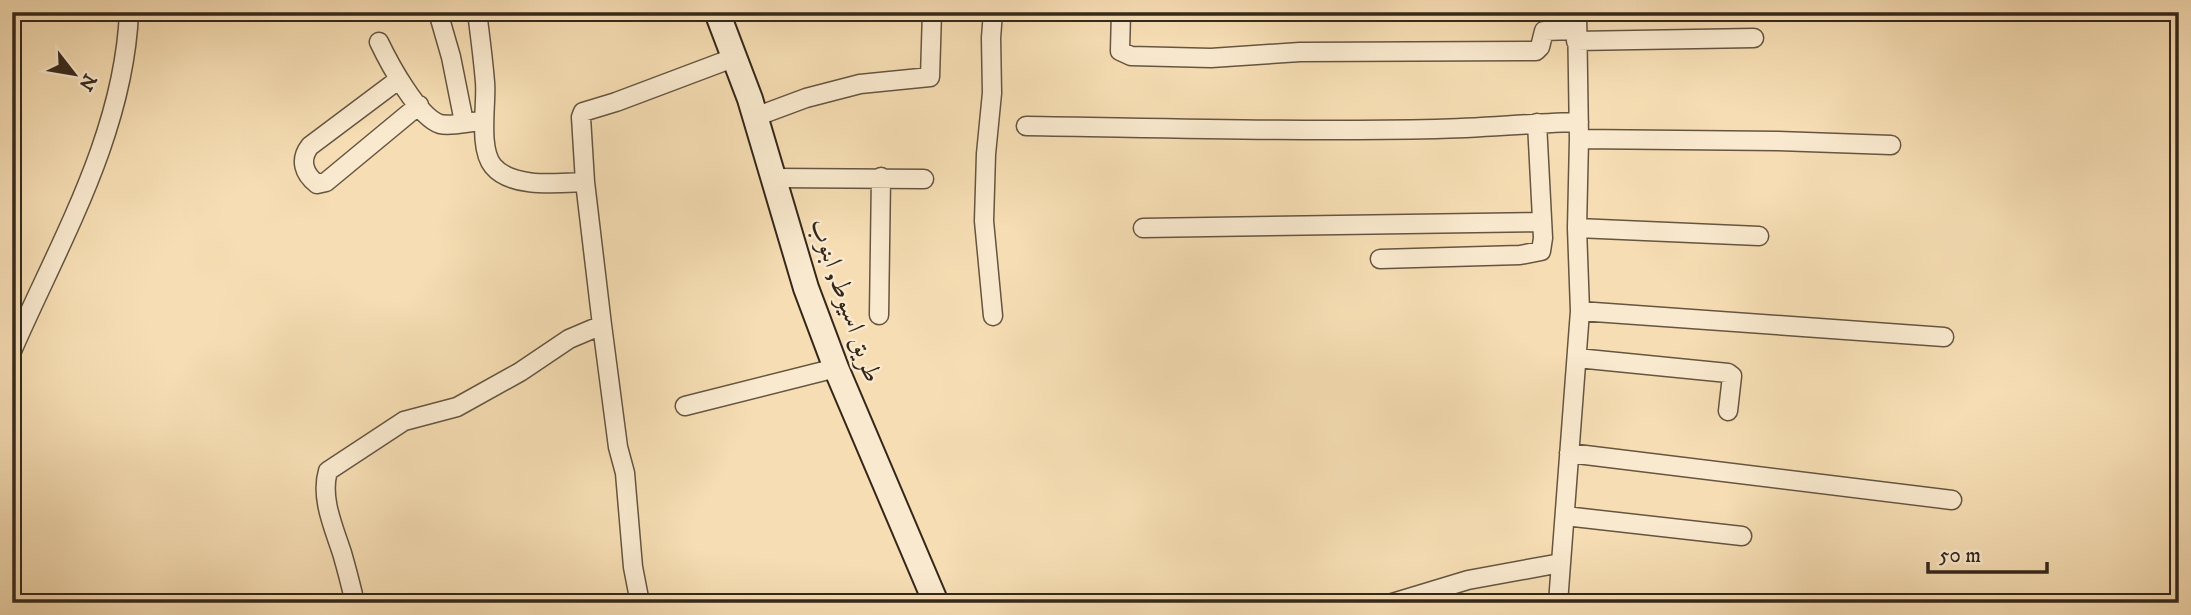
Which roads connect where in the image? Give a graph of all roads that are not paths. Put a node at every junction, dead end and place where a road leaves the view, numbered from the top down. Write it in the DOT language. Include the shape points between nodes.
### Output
graph roads {
  1 [pos="130,12"];
  2 [pos="438,12"];
  3 [pos="477,12"];
  4 [pos="932,12"];
  5 [pos="993,12"];
  6 [pos="1121,12"];
  7 [pos="722,13"];
  8 [pos="1576,28"];
  9 [pos="1754,38"];
  10 [pos="379,42"];
  11 [pos="733,58"];
  12 [pos="398,80"];
  13 [pos="419,105"];
  14 [pos="755,117"];
  15 [pos="484,121"];
  16 [pos="464,122"];
  17 [pos="1537,123"];
  18 [pos="1026,126"];
  19 [pos="1579,130"];
  20 [pos="1891,145"];
  21 [pos="775,177"];
  22 [pos="881,177"];
  23 [pos="924,179"];
  24 [pos="585,182"];
  25 [pos="1542,222"];
  26 [pos="1143,228"];
  27 [pos="1577,228"];
  28 [pos="1759,236"];
  29 [pos="1380,259"];
  30 [pos="1580,311"];
  31 [pos="878,315"];
  32 [pos="993,316"];
  33 [pos="602,325"];
  34 [pos="1944,337"];
  35 [pos="12,351"];
  36 [pos="1577,358"];
  37 [pos="836,368"];
  38 [pos="685,406"];
  39 [pos="1728,411"];
  40 [pos="1569,453"];
  41 [pos="1952,500"];
  42 [pos="1565,516"];
  43 [pos="1741,536"];
  44 [pos="1561,563"];
  45 [pos="932,602"];
  46 [pos="355,603"];
  47 [pos="640,603"];
  48 [pos="1392,603"];
  49 [pos="1558,603"];
  1 -- 35 [label="street" via="111,118 86,190"];
  2 -- 16 [label="street"];
  3 -- 15 [label="street"];
  4 -- 14 [label="street" via="930,77 860,84"];
  5 -- 32 [label="street" via="984,220"];
  6 -- 8 [label="street" via="1120,51 1150,58 1536,51 1544,31"];
  7 -- 11 [label="street, طريق اسيوط, ابنوب"];
  8 -- 9 [label="street"];
  8 -- 19 [label="street"];
  10 -- 12 [label="street"];
  11 -- 14 [label="street, طريق اسيوط, ابنوب"];
  11 -- 24 [label="street" via="583,112"];
  12 -- 13 [label="street"];
  12 -- 13 [label="street" via="310,145 304,164 311,180 326,183"];
  13 -- 16 [label="street" via="437,123"];
  14 -- 21 [label="street, طريق اسيوط, ابنوب"];
  15 -- 16 [label="street"];
  15 -- 24 [label="street" via="490,160 501,172 517,180 545,184"];
  17 -- 18 [label="street" via="1250,131"];
  17 -- 19 [label="street"];
  17 -- 25 [label="street"];
  19 -- 20 [label="street"];
  19 -- 27 [label="street"];
  21 -- 22 [label="street"];
  21 -- 37 [label="street, طريق اسيوط, ابنوب" via="806,288"];
  22 -- 23 [label="street"];
  22 -- 31 [label="street"];
  24 -- 33 [label="street"];
  25 -- 26 [label="street"];
  25 -- 29 [label="street" via="1543,248 1537,253"];
  27 -- 28 [label="street"];
  27 -- 30 [label="street"];
  30 -- 34 [label="street"];
  30 -- 36 [label="street"];
  33 -- 46 [label="street" via="569,339 457,407 404,421 328,471 332,525"];
  33 -- 47 [label="street"];
  36 -- 39 [label="street" via="1728,373 1732,376"];
  36 -- 40 [label="street"];
  37 -- 38 [label="street"];
  37 -- 45 [label="street, طريق اسيوط, ابنوب"];
  40 -- 41 [label="street"];
  40 -- 42 [label="street"];
  42 -- 43 [label="street"];
  42 -- 44 [label="street"];
  44 -- 48 [label="street" via="1468,580"];
  44 -- 49 [label="street"];
}
